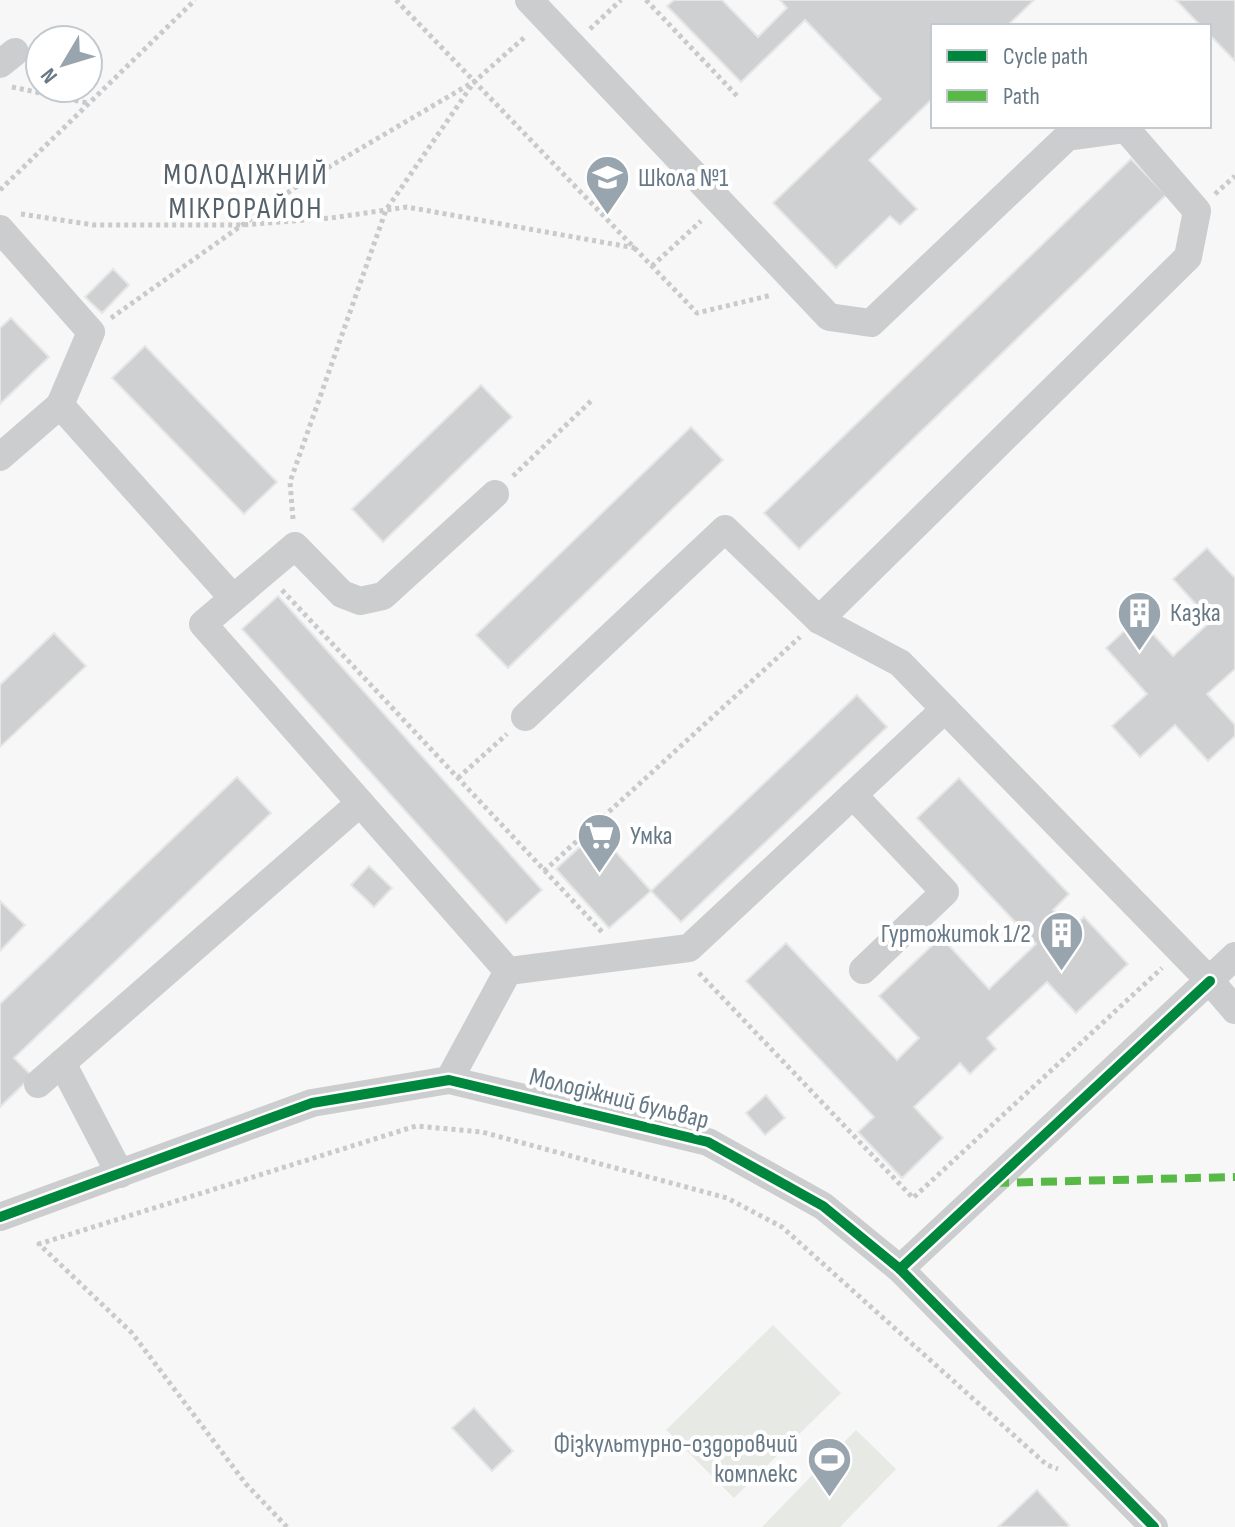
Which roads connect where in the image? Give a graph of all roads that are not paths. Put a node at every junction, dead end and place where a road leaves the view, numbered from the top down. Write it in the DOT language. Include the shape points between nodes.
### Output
graph roads {
  1 [pos="537,9"];
  2 [pos="8,221"];
  3 [pos="60,405"];
  4 [pos="0,457"];
  5 [pos="495,494"];
  6 [pos="233,598"];
  7 [pos="819,620"];
  8 [pos="945,709"];
  9 [pos="525,717"];
  10 [pos="853,795"];
  11 [pos="360,803"];
  12 [pos="1235,956"];
  13 [pos="863,970"];
  14 [pos="508,971"];
  15 [pos="1210,981"];
  16 [pos="1235,1010"];
  17 [pos="62,1063"];
  18 [pos="449,1080"];
  19 [pos="38,1084"];
  20 [pos="120,1174"];
  21 [pos="0,1217"];
  22 [pos="900,1269"];
  23 [pos="1154,1527"];
  1 -- 7 [label="street" via="829,317 871,323 1067,137 1126,129 1197,211 1188,257"];
  2 -- 3 [label="street" via="91,332"];
  3 -- 4 [label="street"];
  3 -- 6 [label="street"];
  5 -- 6 [label="street" via="383,596 360,601 342,594 295,546"];
  6 -- 11 [label="street" via="203,624"];
  7 -- 8 [label="street" via="900,663"];
  7 -- 9 [label="street" via="725,529"];
  8 -- 10 [label="street"];
  8 -- 15 [label="street"];
  10 -- 13 [label="street" via="945,892"];
  10 -- 14 [label="street" via="689,948"];
  11 -- 14 [label="street"];
  11 -- 17 [label="street"];
  12 -- 15 [label="street"];
  14 -- 18 [label="street"];
  15 -- 16 [label="street"];
  15 -- 22 [label="street"];
  17 -- 19 [label="street"];
  17 -- 20 [label="street"];
  18 -- 20 [label="street, Молодіжний бульвар" via="312,1103"];
  18 -- 22 [label="street, Молодіжний бульвар" via="708,1142 823,1206"];
  20 -- 21 [label="street, Молодіжний бульвар"];
  22 -- 23 [label="street, Молодіжний бульвар"];
}
